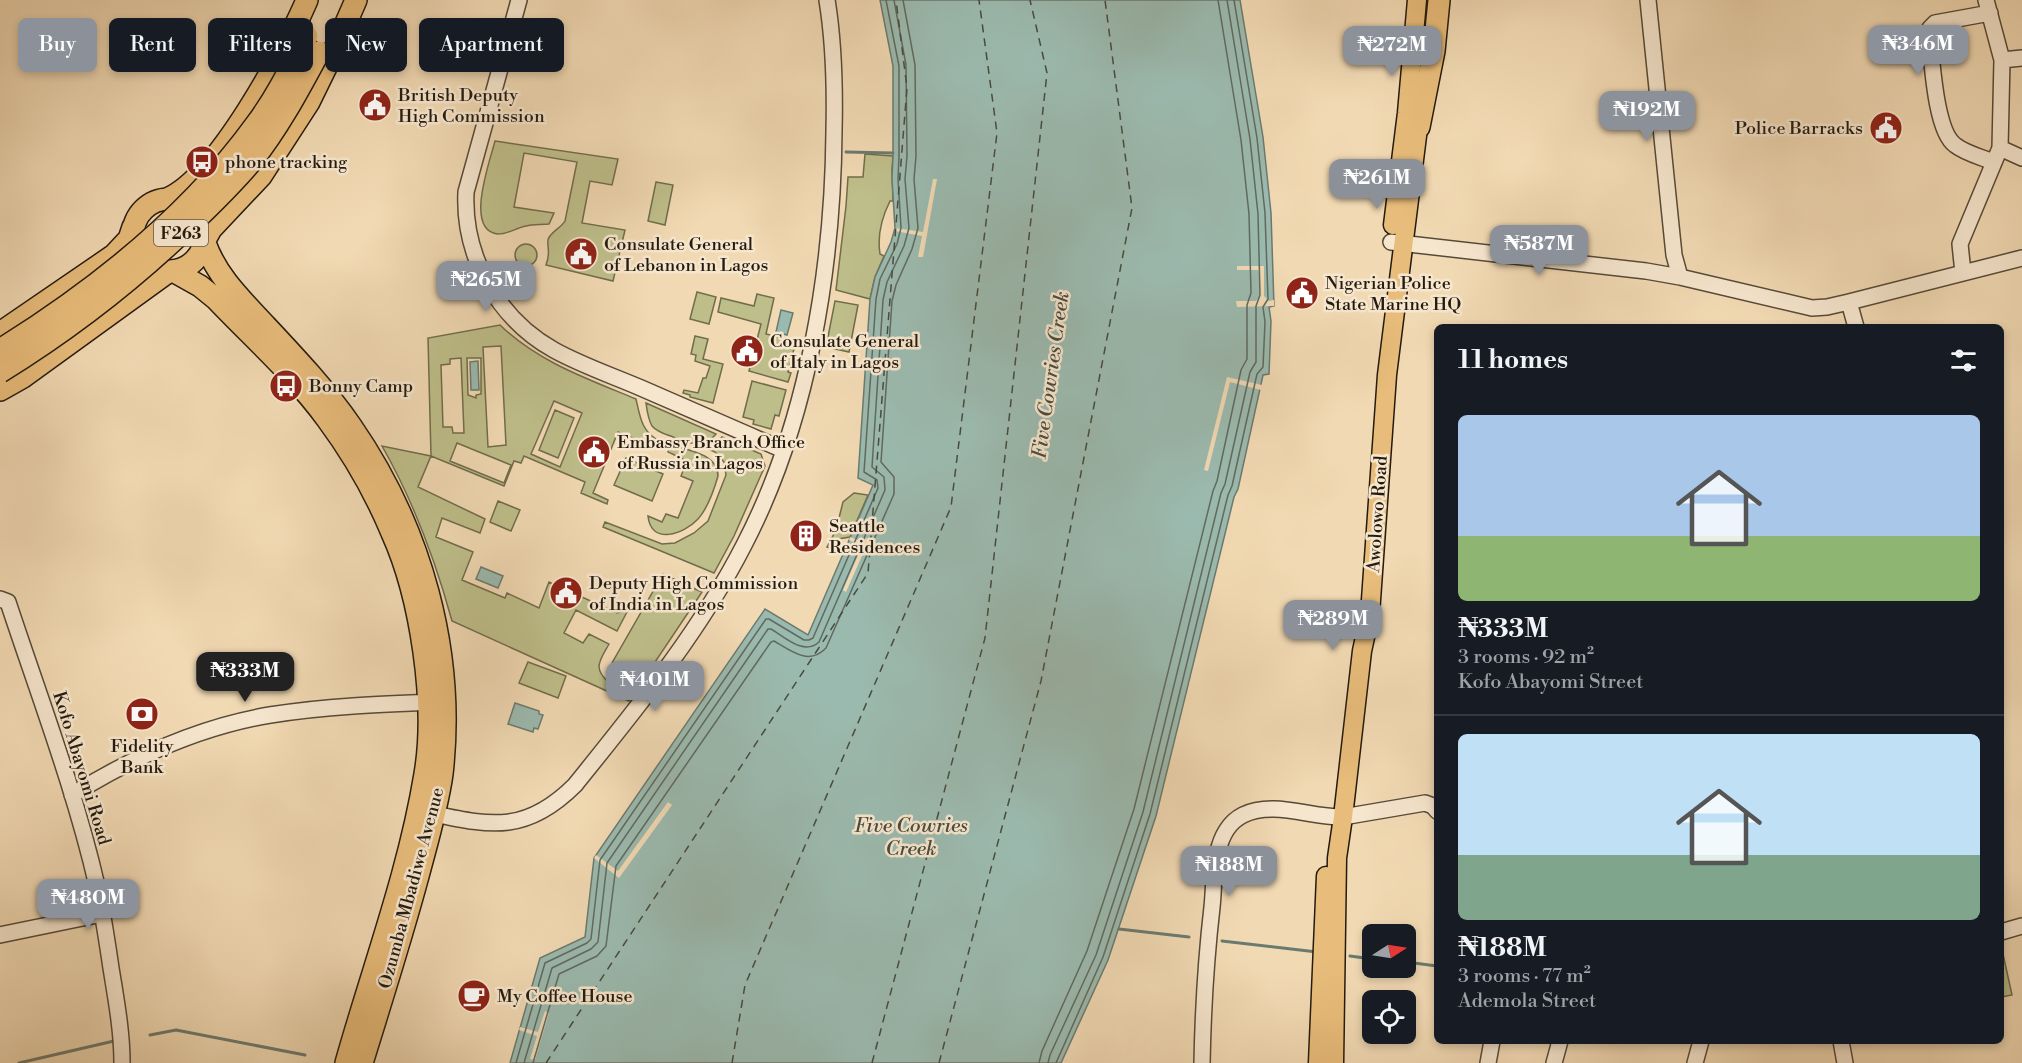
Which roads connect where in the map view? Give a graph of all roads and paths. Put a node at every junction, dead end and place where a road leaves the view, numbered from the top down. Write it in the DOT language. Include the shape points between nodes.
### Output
graph roads {
  1 [pos="307,0"];
  2 [pos="322,0"];
  3 [pos="341,0"];
  4 [pos="356,0"];
  5 [pos="519,0"];
  6 [pos="827,0"];
  7 [pos="1417,0"];
  8 [pos="1429,0"];
  9 [pos="1439,0"];
  10 [pos="1648,0"];
  11 [pos="1988,7"];
  12 [pos="313,44"];
  13 [pos="2022,58"];
  14 [pos="2002,60"];
  15 [pos="293,72"];
  16 [pos="301,72"];
  17 [pos="1419,127"];
  18 [pos="1997,155"];
  19 [pos="2022,158"];
  20 [pos="167,199"];
  21 [pos="133,227"];
  22 [pos="205,241"];
  23 [pos="1397,243"];
  24 [pos="2022,258"];
  25 [pos="171,272"];
  26 [pos="1963,273"];
  27 [pos="1680,277"];
  28 [pos="1849,302"];
  29 [pos="1855,324"];
  30 [pos="0,333"];
  31 [pos="0,350"];
  32 [pos="0,372"];
  33 [pos="0,390"];
  34 [pos="783,450"];
  35 [pos="0,599"];
  36 [pos="436,702"];
  37 [pos="72,795"];
  38 [pos="1434,808"];
  39 [pos="426,813"];
  40 [pos="1337,817"];
  41 [pos="102,914"];
  42 [pos="2022,926"];
  43 [pos="2004,931"];
  44 [pos="0,936"];
  45 [pos="1491,1044"];
  46 [pos="1559,1044"];
  47 [pos="1700,1044"];
  48 [pos="1842,1044"];
  49 [pos="122,1063"];
  50 [pos="346,1063"];
  51 [pos="363,1063"];
  52 [pos="1202,1063"];
  53 [pos="1318,1063"];
  54 [pos="1334,1063"];
  55 [pos="1488,1063"];
  56 [pos="1554,1063"];
  57 [pos="1695,1063"];
  58 [pos="1845,1063"];
  1 -- 20 [label="highway" via="274,68 241,120 187,188"];
  2 -- 12 [label="highway, F263"];
  3 -- 12 [label="highway, F263"];
  4 -- 22 [label="highway" via="309,102 261,176 211,229"];
  5 -- 34 [label="street" via="466,192 468,230 479,265 497,300 519,325 556,351"];
  6 -- 34 [label="street" via="835,92 830,219 810,355"];
  7 -- 23 [label="main road, Awolowo Road"];
  8 -- 17 [label="main road, Awolowo Road"];
  9 -- 17 [label="highway"];
  10 -- 27 [label="street" via="1674,255"];
  11 -- 14 [label="street"];
  11 -- 18 [label="street" via="1935,23 1929,33 1938,105 1948,139 1955,146"];
  13 -- 14 [label="street"];
  14 -- 18 [label="street"];
  15 -- 31 [label="highway, F263, bridge" via="223,167 184,209 86,291"];
  16 -- 32 [label="highway, F263, bridge" via="278,125 212,205 128,282 73,325"];
  17 -- 23 [label="main road, Awolowo Road"];
  18 -- 19 [label="street"];
  18 -- 26 [label="street" via="1960,244"];
  20 -- 21 [label="highway" via="146,207"];
  20 -- 22 [label="highway" via="196,210 202,219"];
  21 -- 25 [label="highway" via="140,258 157,270"];
  21 -- 30 [label="highway" via="129,239 114,255"];
  22 -- 25 [label="highway" via="191,265"];
  22 -- 36 [label="highway, Ozumba Mbadiwe Avenue" via="210,258 227,285 318,382 379,471 425,579 438,643"];
  23 -- 27 [label="street"];
  23 -- 40 [label="main road, Awolowo Road" via="1377,376 1358,614 1346,681"];
  24 -- 26 [label="street"];
  25 -- 33 [label="highway"];
  25 -- 36 [label="highway, Ozumba Mbadiwe Avenue" via="201,286 216,299 300,387 352,455 393,535 419,622"];
  26 -- 28 [label="street"];
  27 -- 28 [label="street" via="1812,308"];
  28 -- 29 [label="street"];
  34 -- 39 [label="street" via="745,544 708,608 657,684 574,786 541,812 508,823 478,823"];
  35 -- 37 [label="street, Kofo Abayomi Road" via="8,602"];
  36 -- 37 [label="street" via="318,709 237,722 147,753"];
  36 -- 39 [label="highway, Ozumba Mbadiwe Avenue" via="429,735"];
  37 -- 41 [label="street, Kofo Abayomi Road"];
  38 -- 40 [label="street" via="1425,803"];
  39 -- 50 [label="highway, Ozumba Mbadiwe Avenue"];
  39 -- 51 [label="highway, Ozumba Mbadiwe Avenue"];
  40 -- 52 [label="street" via="1257,811 1243,815 1224,836 1217,853 1206,952"];
  40 -- 53 [label="main road, Awolowo Road" via="1324,898"];
  40 -- 54 [label="main road, Awolowo Road"];
  41 -- 44 [label="street"];
  41 -- 49 [label="street, Kofo Abayomi Road" via="119,1015"];
  42 -- 43 [label="street"];
  45 -- 55 [label="street"];
  46 -- 56 [label="street"];
  47 -- 57 [label="street"];
  48 -- 58 [label="street"];
}
